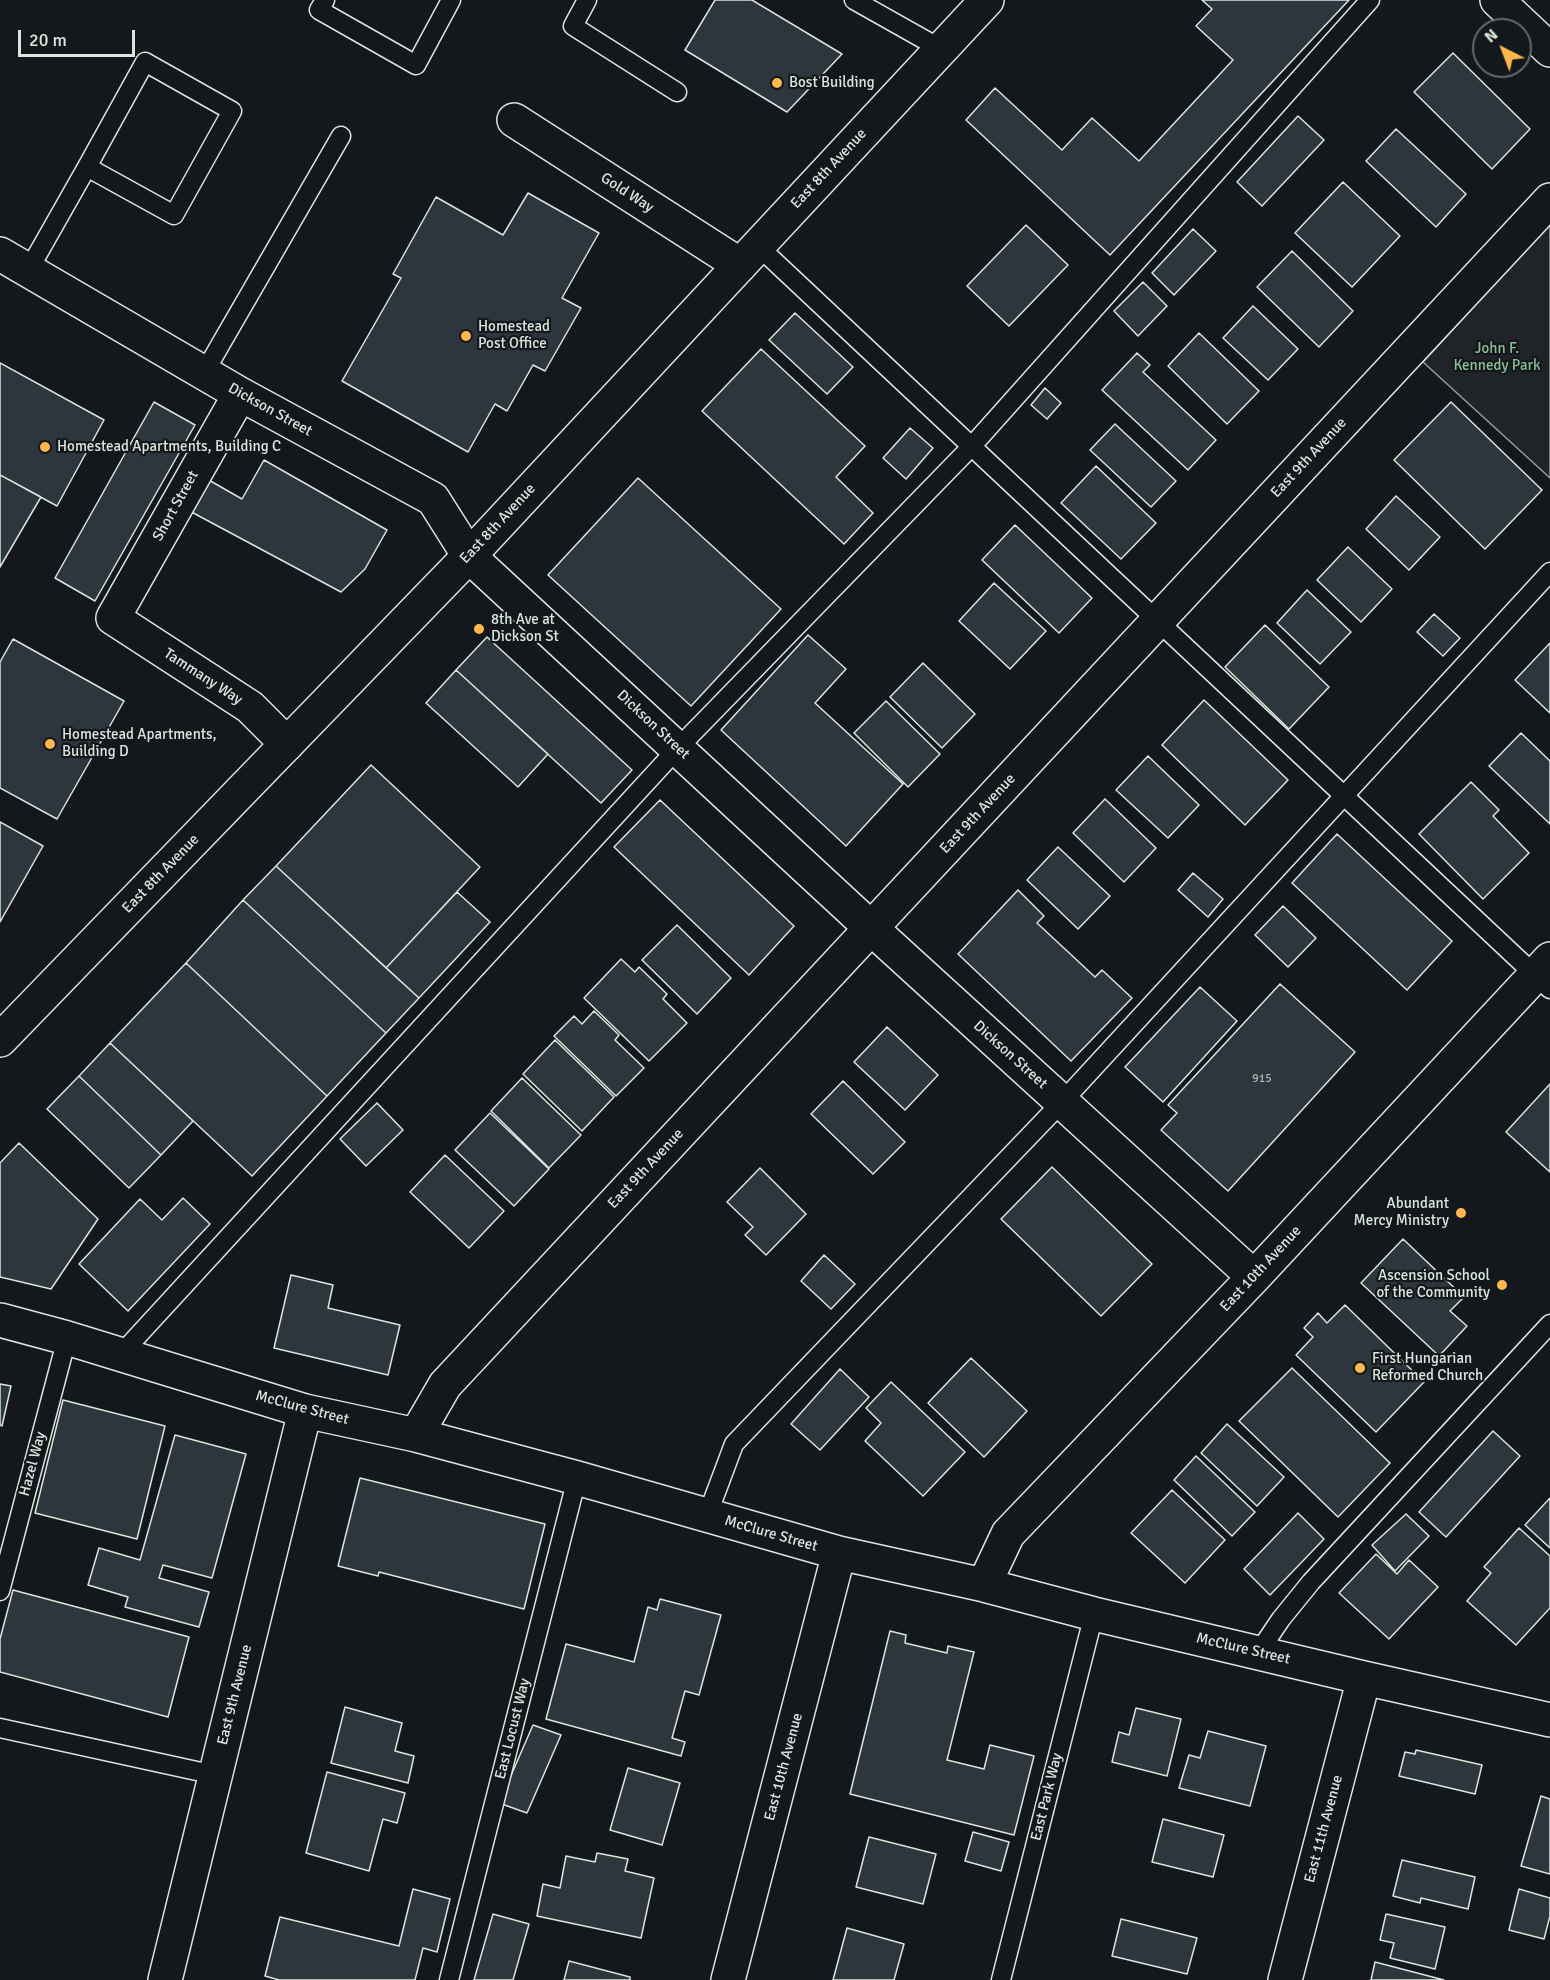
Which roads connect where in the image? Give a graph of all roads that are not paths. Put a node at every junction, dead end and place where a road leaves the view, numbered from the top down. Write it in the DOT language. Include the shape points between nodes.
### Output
graph roads {
  1 [pos="325,0"];
  2 [pos="451,0"];
  3 [pos="587,0"];
  4 [pos="854,0"];
  5 [pos="987,0"];
  6 [pos="1370,0"];
  7 [pos="1497,0"];
  8 [pos="941,50"];
  9 [pos="1550,50"];
  10 [pos="677,92"];
  11 [pos="514,120"];
  12 [pos="341,136"];
  13 [pos="87,167"];
  14 [pos="1550,200"];
  15 [pos="0,254"];
  16 [pos="749,256"];
  17 [pos="28,271"];
  18 [pos="204,373"];
  19 [pos="240,394"];
  20 [pos="971,447"];
  21 [pos="469,556"];
  22 [pos="1550,572"];
  23 [pos="113,618"];
  24 [pos="1157,621"];
  25 [pos="287,744"];
  26 [pos="678,748"];
  27 [pos="1342,796"];
  28 [pos="871,928"];
  29 [pos="1545,974"];
  30 [pos="0,1040"];
  31 [pos="1062,1102"];
  32 [pos="1254,1277"];
  33 [pos="0,1320"];
  34 [pos="1550,1324"];
  35 [pos="67,1338"];
  36 [pos="121,1354"];
  37 [pos="305,1411"];
  38 [pos="416,1435"];
  39 [pos="577,1478"];
  40 [pos="707,1516"];
  41 [pos="839,1553"];
  42 [pos="984,1585"];
  43 [pos="0,1591"];
  44 [pos="1094,1614"];
  45 [pos="1258,1653"];
  46 [pos="1364,1678"];
  47 [pos="1550,1720"];
  48 [pos="0,1728"];
  49 [pos="215,1775"];
  50 [pos="165,1980"];
  51 [pos="449,1980"];
  52 [pos="728,1980"];
  53 [pos="1001,1980"];
  54 [pos="1285,1980"];
  1 -- 2 [label="lane" via="320,9 416,64"];
  3 -- 10 [label="lane" via="573,26"];
  4 -- 8 [label="lane"];
  5 -- 8 [label="street, East 8th Avenue"];
  6 -- 20 [label="lane"];
  7 -- 9 [label="street"];
  8 -- 16 [label="street, East 8th Avenue"];
  11 -- 16 [label="street, Gold Way"];
  12 -- 18 [label="lane"];
  13 -- 13 [label="lane" via="145,62 232,111 174,215"];
  13 -- 17 [label="lane"];
  14 -- 24 [label="street, East 9th Avenue"];
  15 -- 17 [label="street, Dickson Street"];
  16 -- 20 [label="lane"];
  16 -- 21 [label="street, East 8th Avenue"];
  17 -- 18 [label="street, Dickson Street"];
  18 -- 19 [label="street, Dickson Street"];
  19 -- 21 [label="street, Dickson Street" via="433,499"];
  19 -- 23 [label="street, Short Street"];
  20 -- 24 [label="lane"];
  20 -- 26 [label="lane"];
  21 -- 25 [label="street, East 8th Avenue"];
  21 -- 26 [label="street, Dickson Street"];
  22 -- 27 [label="lane"];
  23 -- 25 [label="street, Tammany Way" via="250,707"];
  24 -- 27 [label="lane"];
  24 -- 28 [label="street, East 9th Avenue"];
  25 -- 30 [label="street, East 8th Avenue"];
  26 -- 28 [label="street, Dickson Street"];
  26 -- 36 [label="lane"];
  27 -- 29 [label="lane"];
  27 -- 31 [label="lane"];
  28 -- 31 [label="street, Dickson Street"];
  28 -- 38 [label="street, East 9th Avenue" via="445,1385"];
  29 -- 32 [label="street, East 10th Avenue"];
  31 -- 32 [label="street, Dickson Street"];
  31 -- 40 [label="lane" via="734,1444"];
  32 -- 42 [label="street, East 10th Avenue" via="1008,1534"];
  33 -- 35 [label="street, McClure Street"];
  34 -- 45 [label="lane" via="1311,1582"];
  35 -- 36 [label="street, McClure Street"];
  35 -- 43 [label="lane, Hazel Way"];
  36 -- 37 [label="street, McClure Street"];
  37 -- 38 [label="street, McClure Street"];
  37 -- 49 [label="street, East 9th Avenue"];
  38 -- 39 [label="street, McClure Street"];
  39 -- 40 [label="street, McClure Street"];
  39 -- 51 [label="lane, East Locust Way"];
  40 -- 41 [label="street, McClure Street"];
  41 -- 42 [label="street, McClure Street"];
  41 -- 52 [label="street, East 10th Avenue"];
  42 -- 44 [label="street, McClure Street"];
  44 -- 45 [label="street, McClure Street"];
  44 -- 53 [label="lane, East Park Way"];
  45 -- 46 [label="street, McClure Street"];
  46 -- 47 [label="street, McClure Street"];
  46 -- 54 [label="street, East 11th Avenue"];
  48 -- 49 [label="lane"];
  49 -- 50 [label="street, East 9th Avenue"];
}
